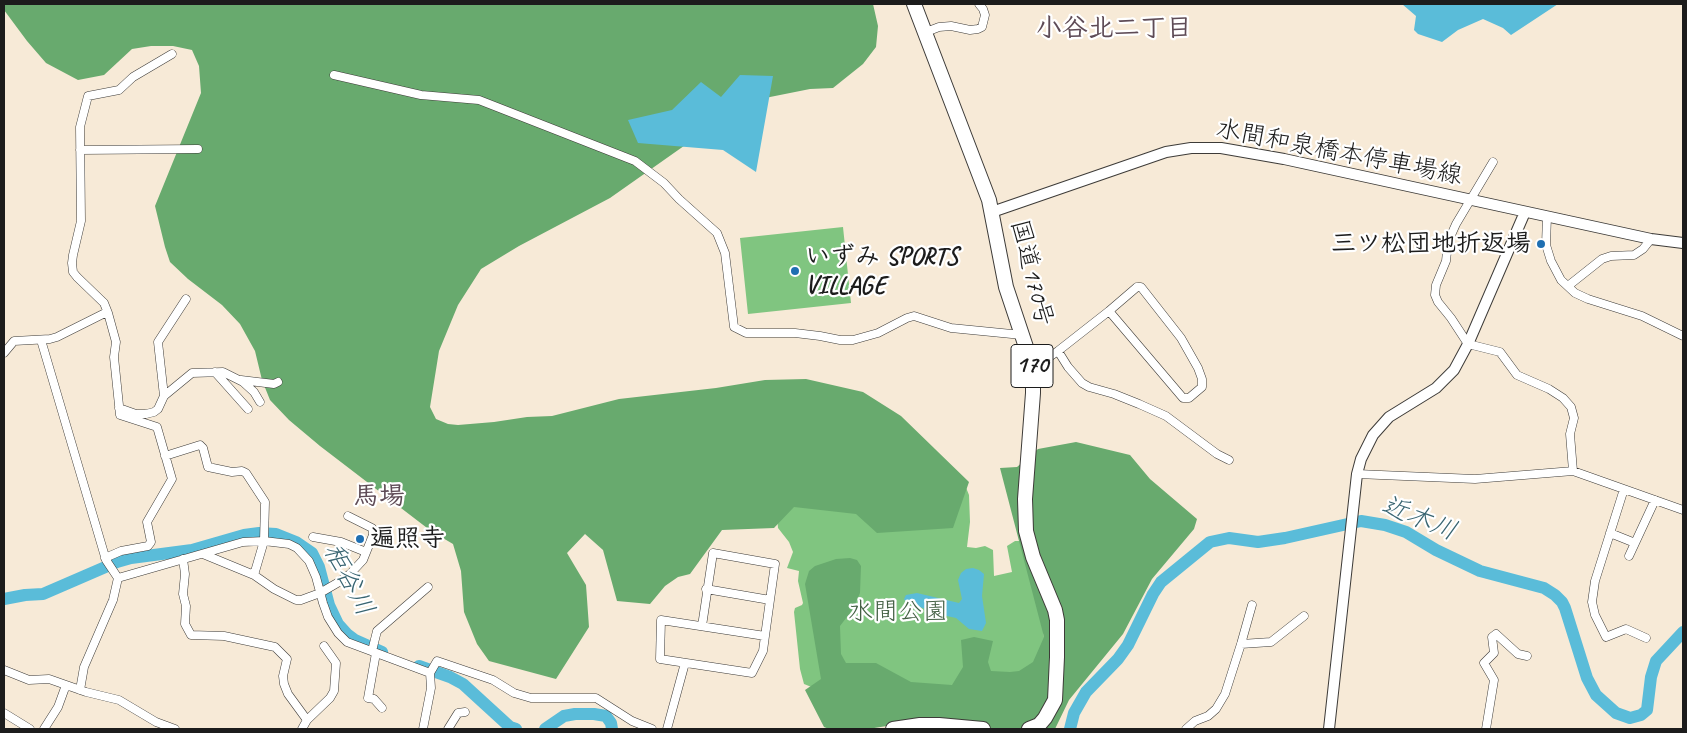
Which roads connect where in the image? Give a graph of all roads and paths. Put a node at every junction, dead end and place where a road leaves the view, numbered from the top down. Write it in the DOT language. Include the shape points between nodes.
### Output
graph roads {
  1 [pos="914,4"];
  2 [pos="979,4"];
  3 [pos="926,32"];
  4 [pos="172,54"];
  5 [pos="334,75"];
  6 [pos="198,149"];
  7 [pos="80,150"];
  8 [pos="1494,162"];
  9 [pos="1470,199"];
  10 [pos="992,212"];
  11 [pos="1525,212"];
  12 [pos="1547,216"];
  13 [pos="1651,239"];
  14 [pos="1683,243"];
  15 [pos="1568,286"];
  16 [pos="186,299"];
  17 [pos="1109,311"];
  18 [pos="107,312"];
  19 [pos="1022,335"];
  20 [pos="1683,336"];
  21 [pos="41,340"];
  22 [pos="1468,344"];
  23 [pos="1058,351"];
  24 [pos="4,353"];
  25 [pos="1033,368"];
  26 [pos="215,372"];
  27 [pos="239,380"];
  28 [pos="278,382"];
  29 [pos="164,396"];
  30 [pos="260,402"];
  31 [pos="119,408"];
  32 [pos="248,409"];
  33 [pos="165,456"];
  34 [pos="1229,460"];
  35 [pos="1573,471"];
  36 [pos="1357,474"];
  37 [pos="1624,489"];
  38 [pos="1655,500"];
  39 [pos="1683,510"];
  40 [pos="348,516"];
  41 [pos="1610,533"];
  42 [pos="313,537"];
  43 [pos="264,541"];
  44 [pos="1635,543"];
  45 [pos="366,552"];
  46 [pos="203,554"];
  47 [pos="1629,556"];
  48 [pos="106,559"];
  49 [pos="183,559"];
  50 [pos="254,575"];
  51 [pos="118,578"];
  52 [pos="428,587"];
  53 [pos="706,589"];
  54 [pos="321,592"];
  55 [pos="770,600"];
  56 [pos="1252,605"];
  57 [pos="1304,616"];
  58 [pos="702,626"];
  59 [pos="765,636"];
  60 [pos="1646,638"];
  61 [pos="1241,644"];
  62 [pos="324,646"];
  63 [pos="374,652"];
  64 [pos="1527,656"];
  65 [pos="685,663"];
  66 [pos="4,670"];
  67 [pos="430,673"];
  68 [pos="66,685"];
  69 [pos="80,690"];
  70 [pos="382,708"];
  71 [pos="465,712"];
  72 [pos="4,713"];
  73 [pos="307,720"];
  74 [pos="30,729"];
  75 [pos="44,729"];
  76 [pos="175,729"];
  77 [pos="302,729"];
  78 [pos="423,729"];
  79 [pos="448,729"];
  80 [pos="652,729"];
  81 [pos="667,729"];
  82 [pos="893,729"];
  83 [pos="983,729"];
  84 [pos="1029,729"];
  85 [pos="1186,729"];
  86 [pos="1329,729"];
  87 [pos="1486,729"];
  1 -- 3 [label="highway, 国道170号 / 170"];
  2 -- 3 [label="street" via="985,16 978,30 945,26"];
  3 -- 10 [label="highway, 国道170号 / 170" via="982,177"];
  4 -- 7 [label="street" via="133,77 119,90 88,96 80,127"];
  5 -- 19 [label="street" via="420,95 479,100 635,161 664,183 717,233 725,253 734,327 746,333 795,333 853,340 914,316 951,328"];
  6 -- 7 [label="street"];
  7 -- 18 [label="street" via="81,222 73,272 104,303"];
  8 -- 9 [label="street"];
  9 -- 10 [label="main road, 水間和泉橋本停車場線" via="1241,150 1202,148 1166,152"];
  9 -- 11 [label="main road, 水間和泉橋本停車場線"];
  9 -- 22 [label="street" via="1448,242 1446,261 1435,295"];
  10 -- 19 [label="highway, 国道170号 / 170" via="1006,287"];
  11 -- 12 [label="main road, 水間和泉橋本停車場線"];
  11 -- 22 [label="main road"];
  12 -- 13 [label="main road, 水間和泉橋本停車場線"];
  12 -- 15 [label="street" via="1546,244 1551,261"];
  13 -- 14 [label="main road, 水間和泉橋本停車場線"];
  13 -- 15 [label="street" via="1634,255 1602,259"];
  15 -- 20 [label="street" via="1588,299 1642,316"];
  16 -- 29 [label="street" via="158,342"];
  17 -- 17 [label="street" via="1141,286 1181,338 1198,368 1202,388 1189,398 1183,398"];
  17 -- 23 [label="street"];
  18 -- 21 [label="street" via="58,336"];
  18 -- 31 [label="street" via="116,342 114,357"];
  19 -- 25 [label="highway, 国道170号 / 170"];
  21 -- 24 [label="street" via="14,341"];
  21 -- 48 [label="street"];
  22 -- 35 [label="street" via="1500,352 1517,375 1563,398 1574,418 1570,434"];
  22 -- 36 [label="main road" via="1447,378 1379,427 1365,448"];
  23 -- 25 [label="street"];
  23 -- 34 [label="street" via="1082,383 1166,416"];
  25 -- 84 [label="highway, 国道170号 / 170" via="1026,531 1033,558 1055,610 1057,657 1055,700 1046,718"];
  26 -- 27 [label="street" via="224,372"];
  26 -- 29 [label="street" via="192,373"];
  26 -- 32 [label="street"];
  27 -- 28 [label="street"];
  27 -- 30 [label="street" via="254,392"];
  29 -- 31 [label="street" via="158,409 146,414"];
  31 -- 33 [label="street" via="120,415 157,427"];
  33 -- 43 [label="street" via="200,445 208,467 246,473 265,502"];
  33 -- 48 [label="street" via="172,479 148,522 151,542 148,546"];
  35 -- 36 [label="street" via="1475,479"];
  35 -- 37 [label="street"];
  36 -- 86 [label="main road"];
  37 -- 38 [label="street"];
  37 -- 41 [label="street"];
  38 -- 39 [label="street"];
  38 -- 44 [label="street"];
  40 -- 45 [label="street" via="372,528 373,535"];
  41 -- 44 [label="street"];
  41 -- 60 [label="street" via="1595,581 1592,602 1595,615 1606,637 1626,629"];
  42 -- 45 [label="street" via="341,542"];
  43 -- 46 [label="street" via="243,542"];
  43 -- 50 [label="street"];
  43 -- 54 [label="street" via="289,544 303,553 313,568"];
  44 -- 47 [label="street"];
  45 -- 54 [label="street" via="350,574"];
  46 -- 49 [label="street"];
  46 -- 50 [label="street"];
  48 -- 51 [label="street"];
  49 -- 51 [label="street"];
  49 -- 73 [label="street" via="185,624 192,634 224,636 275,647 287,659 283,676 288,694"];
  50 -- 54 [label="street" via="296,600"];
  51 -- 69 [label="street" via="113,600 84,667"];
  52 -- 63 [label="street" via="378,631"];
  53 -- 55 [label="street"];
  53 -- 55 [label="street" via="713,553 766,562 775,564"];
  53 -- 58 [label="street"];
  54 -- 63 [label="street" via="328,618 338,633 347,642"];
  55 -- 59 [label="street"];
  56 -- 61 [label="street"];
  57 -- 61 [label="street" via="1271,642"];
  58 -- 59 [label="street"];
  58 -- 65 [label="street" via="661,620 660,659"];
  59 -- 65 [label="street" via="763,651 752,673"];
  61 -- 85 [label="street" via="1225,694 1216,709"];
  62 -- 73 [label="street" via="336,663 334,691"];
  63 -- 67 [label="street"];
  63 -- 70 [label="street" via="368,698 374,699"];
  64 -- 87 [label="street" via="1518,654 1496,634 1492,637 1494,653 1484,663 1494,680"];
  65 -- 81 [label="street"];
  66 -- 68 [label="street" via="29,680 49,679"];
  67 -- 78 [label="street"];
  67 -- 80 [label="street" via="437,660 531,698 596,698 632,721"];
  68 -- 69 [label="street"];
  68 -- 75 [label="street" via="58,707"];
  69 -- 76 [label="street" via="119,700 156,722"];
  71 -- 79 [label="street" via="458,713"];
  72 -- 74 [label="street"];
  73 -- 77 [label="street"];
  82 -- 83 [label="highway" via="939,725"];
}
